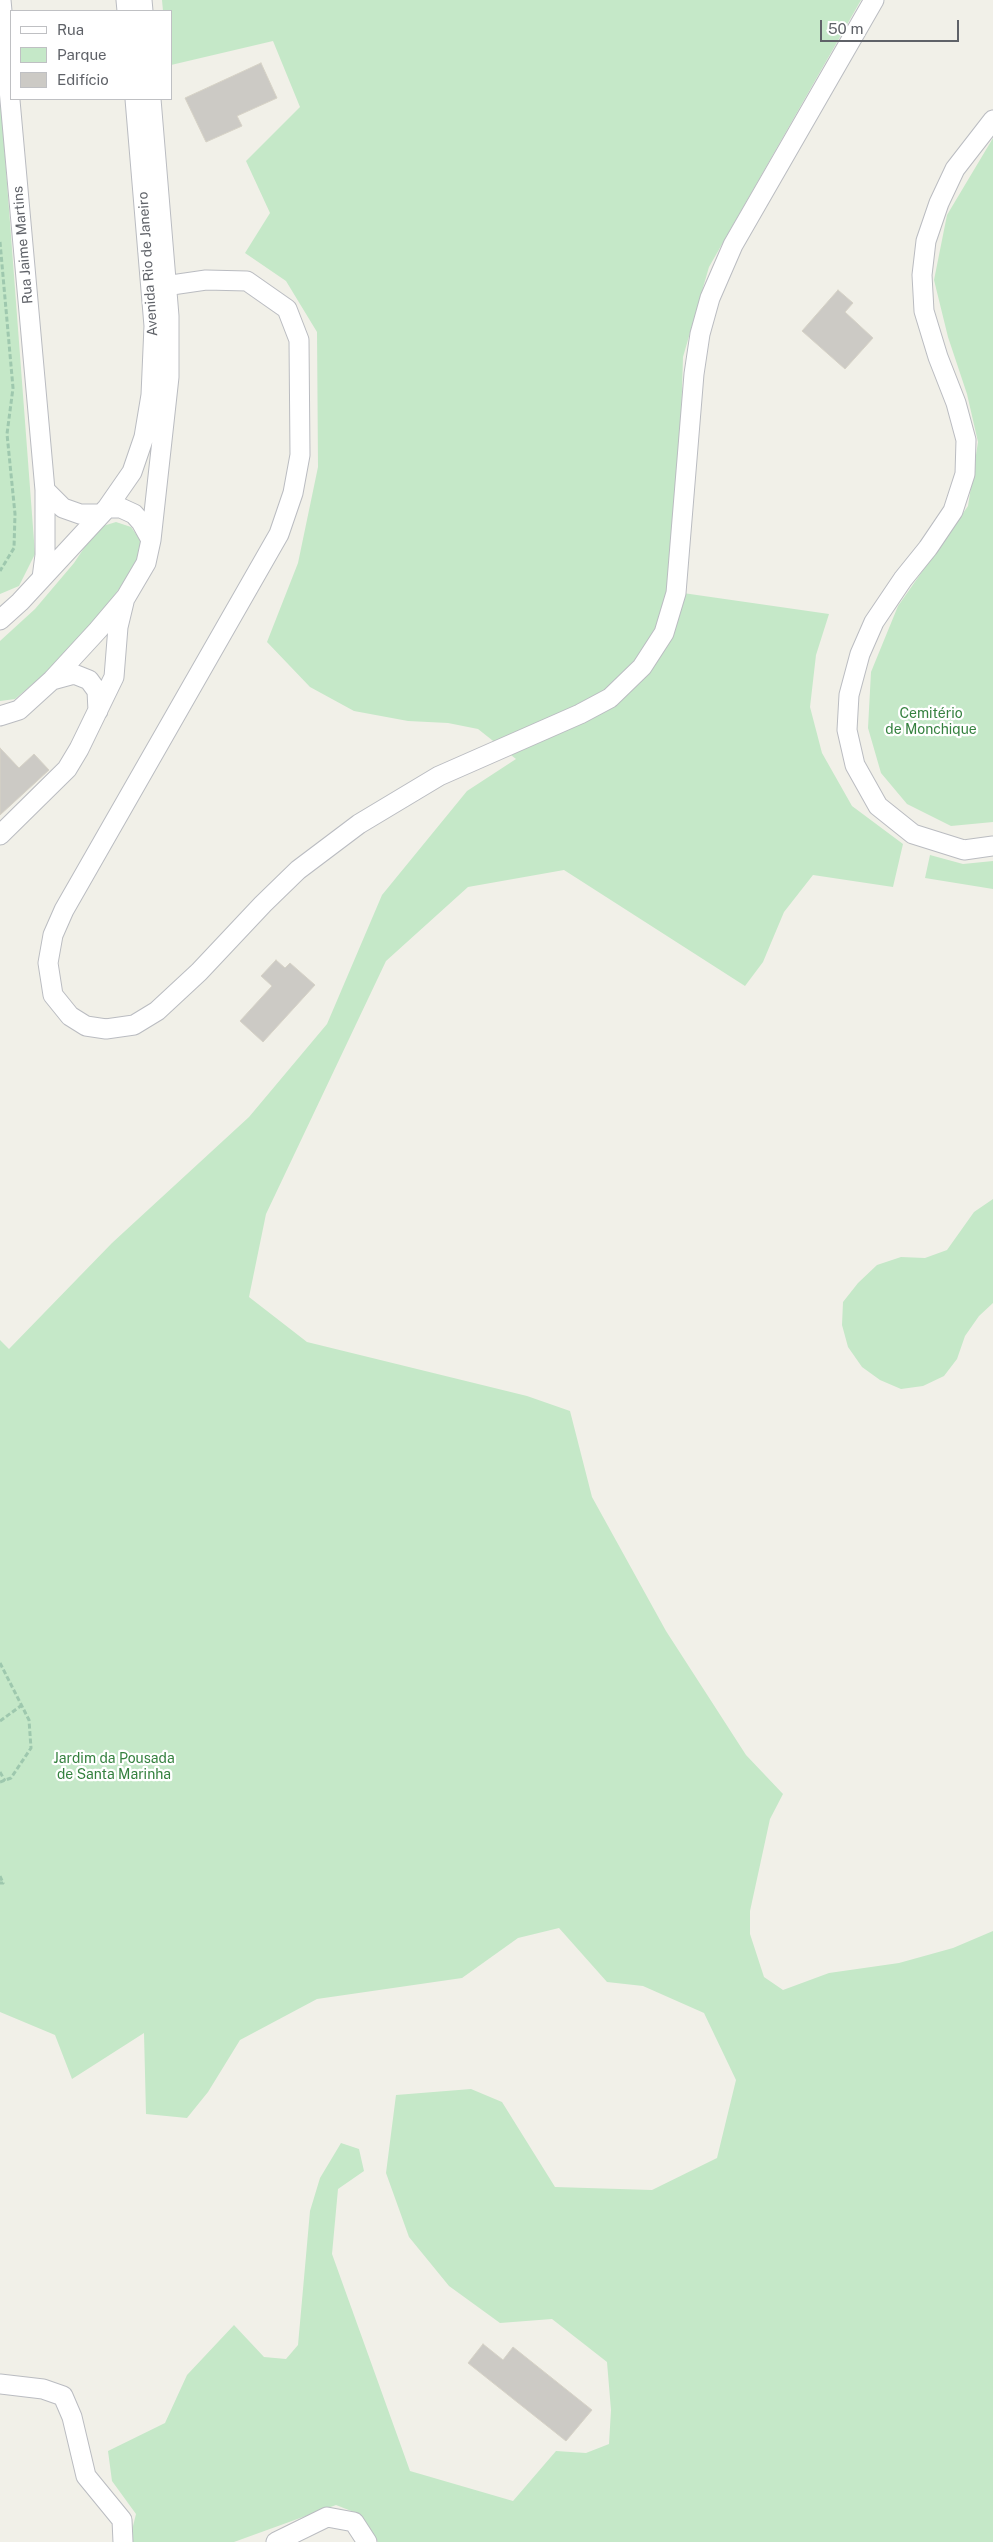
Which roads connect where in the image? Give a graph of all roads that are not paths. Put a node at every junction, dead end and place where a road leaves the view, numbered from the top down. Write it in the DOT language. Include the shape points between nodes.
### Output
graph roads {
  1 [pos="2,0"];
  2 [pos="874,0"];
  3 [pos="10,91"];
  4 [pos="11,100"];
  5 [pos="135,100"];
  6 [pos="151,100"];
  7 [pos="993,120"];
  8 [pos="159,287"];
  9 [pos="45,490"];
  10 [pos="103,511"];
  11 [pos="151,540"];
  12 [pos="42,578"];
  13 [pos="126,597"];
  14 [pos="20,602"];
  15 [pos="0,609"];
  16 [pos="0,620"];
  17 [pos="52,680"];
  18 [pos="98,712"];
  19 [pos="0,716"];
  20 [pos="0,835"];
  21 [pos="993,846"];
  22 [pos="0,2384"];
  23 [pos="123,2542"];
  24 [pos="276,2542"];
  25 [pos="367,2542"];
  1 -- 3 [label="street, Rua Jaime Martins"];
  2 -- 8 [label="street" via="733,245 710,298 694,374 676,592 664,633 642,667 610,698 439,776 359,824 284,884 157,1011 134,1024 106,1029 86,1026 70,1016 53,995 48,963 53,935 69,901 279,534 294,493 300,455 299,340 287,309 247,281 206,280"];
  4 -- 9 [label="street, Rua Jaime Martins"];
  5 -- 8 [label="street, Avenida Rio de Janeiro"];
  6 -- 8 [label="street"];
  7 -- 21 [label="street" via="955,169 926,241 922,274 924,311 966,440 966,474 953,510 874,622 860,654 849,695 847,730 855,765 878,806 913,834 964,850"];
  8 -- 10 [label="street, Avenida Rio de Janeiro" via="151,394 144,437 132,472"];
  8 -- 11 [label="street" via="169,377"];
  9 -- 10 [label="street" via="63,508 80,514"];
  9 -- 12 [label="street, Rua Jaime Martins"];
  10 -- 11 [label="street" via="121,508 134,514"];
  10 -- 12 [label="street, Avenida Rio de Janeiro"];
  11 -- 13 [label="street" via="146,563"];
  12 -- 14 [label="street, Avenida Rio de Janeiro"];
  13 -- 17 [label="street"];
  13 -- 18 [label="street" via="118,627 114,677"];
  14 -- 15 [label="street"];
  14 -- 16 [label="street, Avenida Rio de Janeiro"];
  17 -- 18 [label="street" via="74,674 89,680 97,691"];
  17 -- 19 [label="street" via="19,710"];
  18 -- 20 [label="street" via="67,769"];
  22 -- 23 [label="street" via="43,2389 63,2396 72,2417 86,2476 122,2520"];
  24 -- 25 [label="street" via="327,2517 354,2522"];
}
